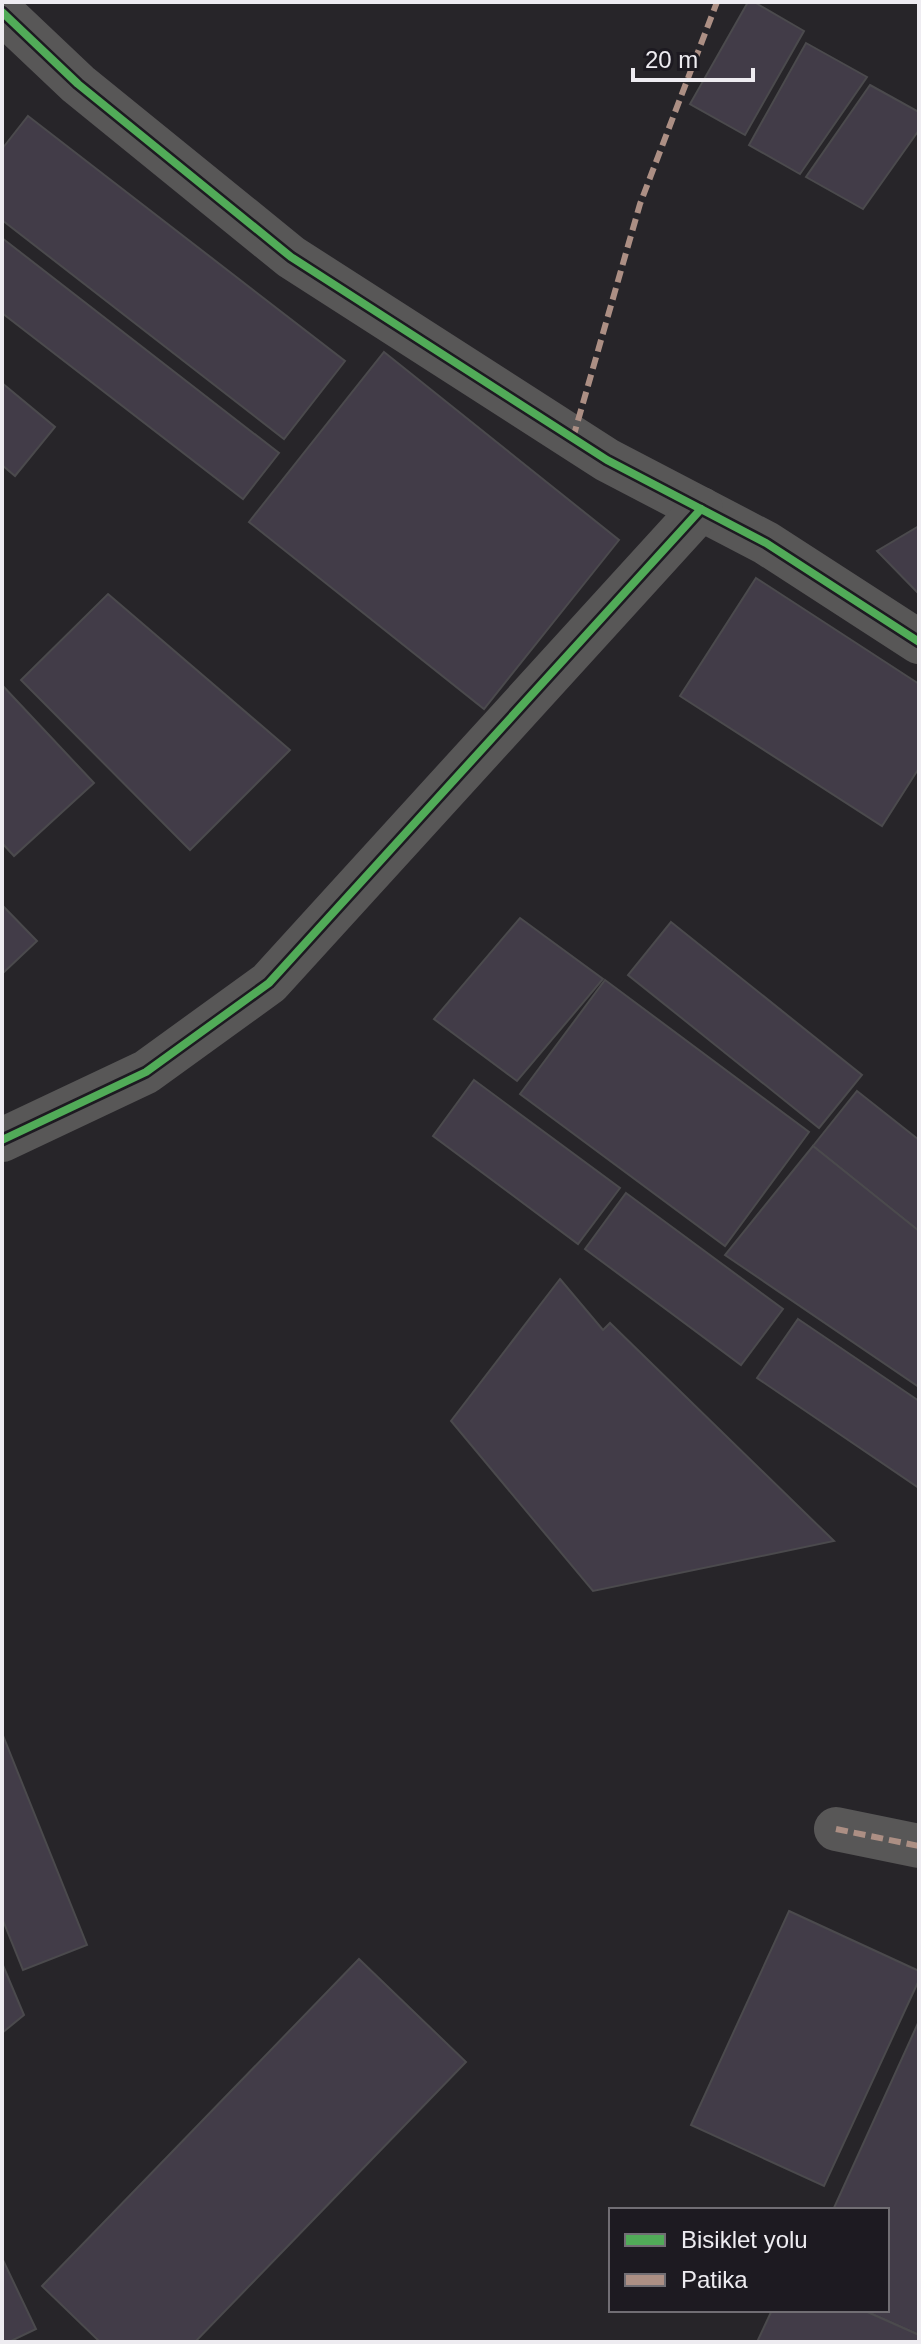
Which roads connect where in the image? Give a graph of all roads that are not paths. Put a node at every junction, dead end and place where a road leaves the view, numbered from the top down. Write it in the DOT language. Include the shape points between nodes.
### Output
graph roads {
  1 [pos="2,12"];
  2 [pos="701,509"];
  3 [pos="919,642"];
  4 [pos="2,1140"];
  5 [pos="836,1829"];
  6 [pos="919,1846"];
  1 -- 2 [label="street" via="78,84 291,257 607,460"];
  2 -- 3 [label="street" via="766,543"];
  2 -- 4 [label="street" via="269,983 146,1072"];
  5 -- 6 [label="street"];
}
